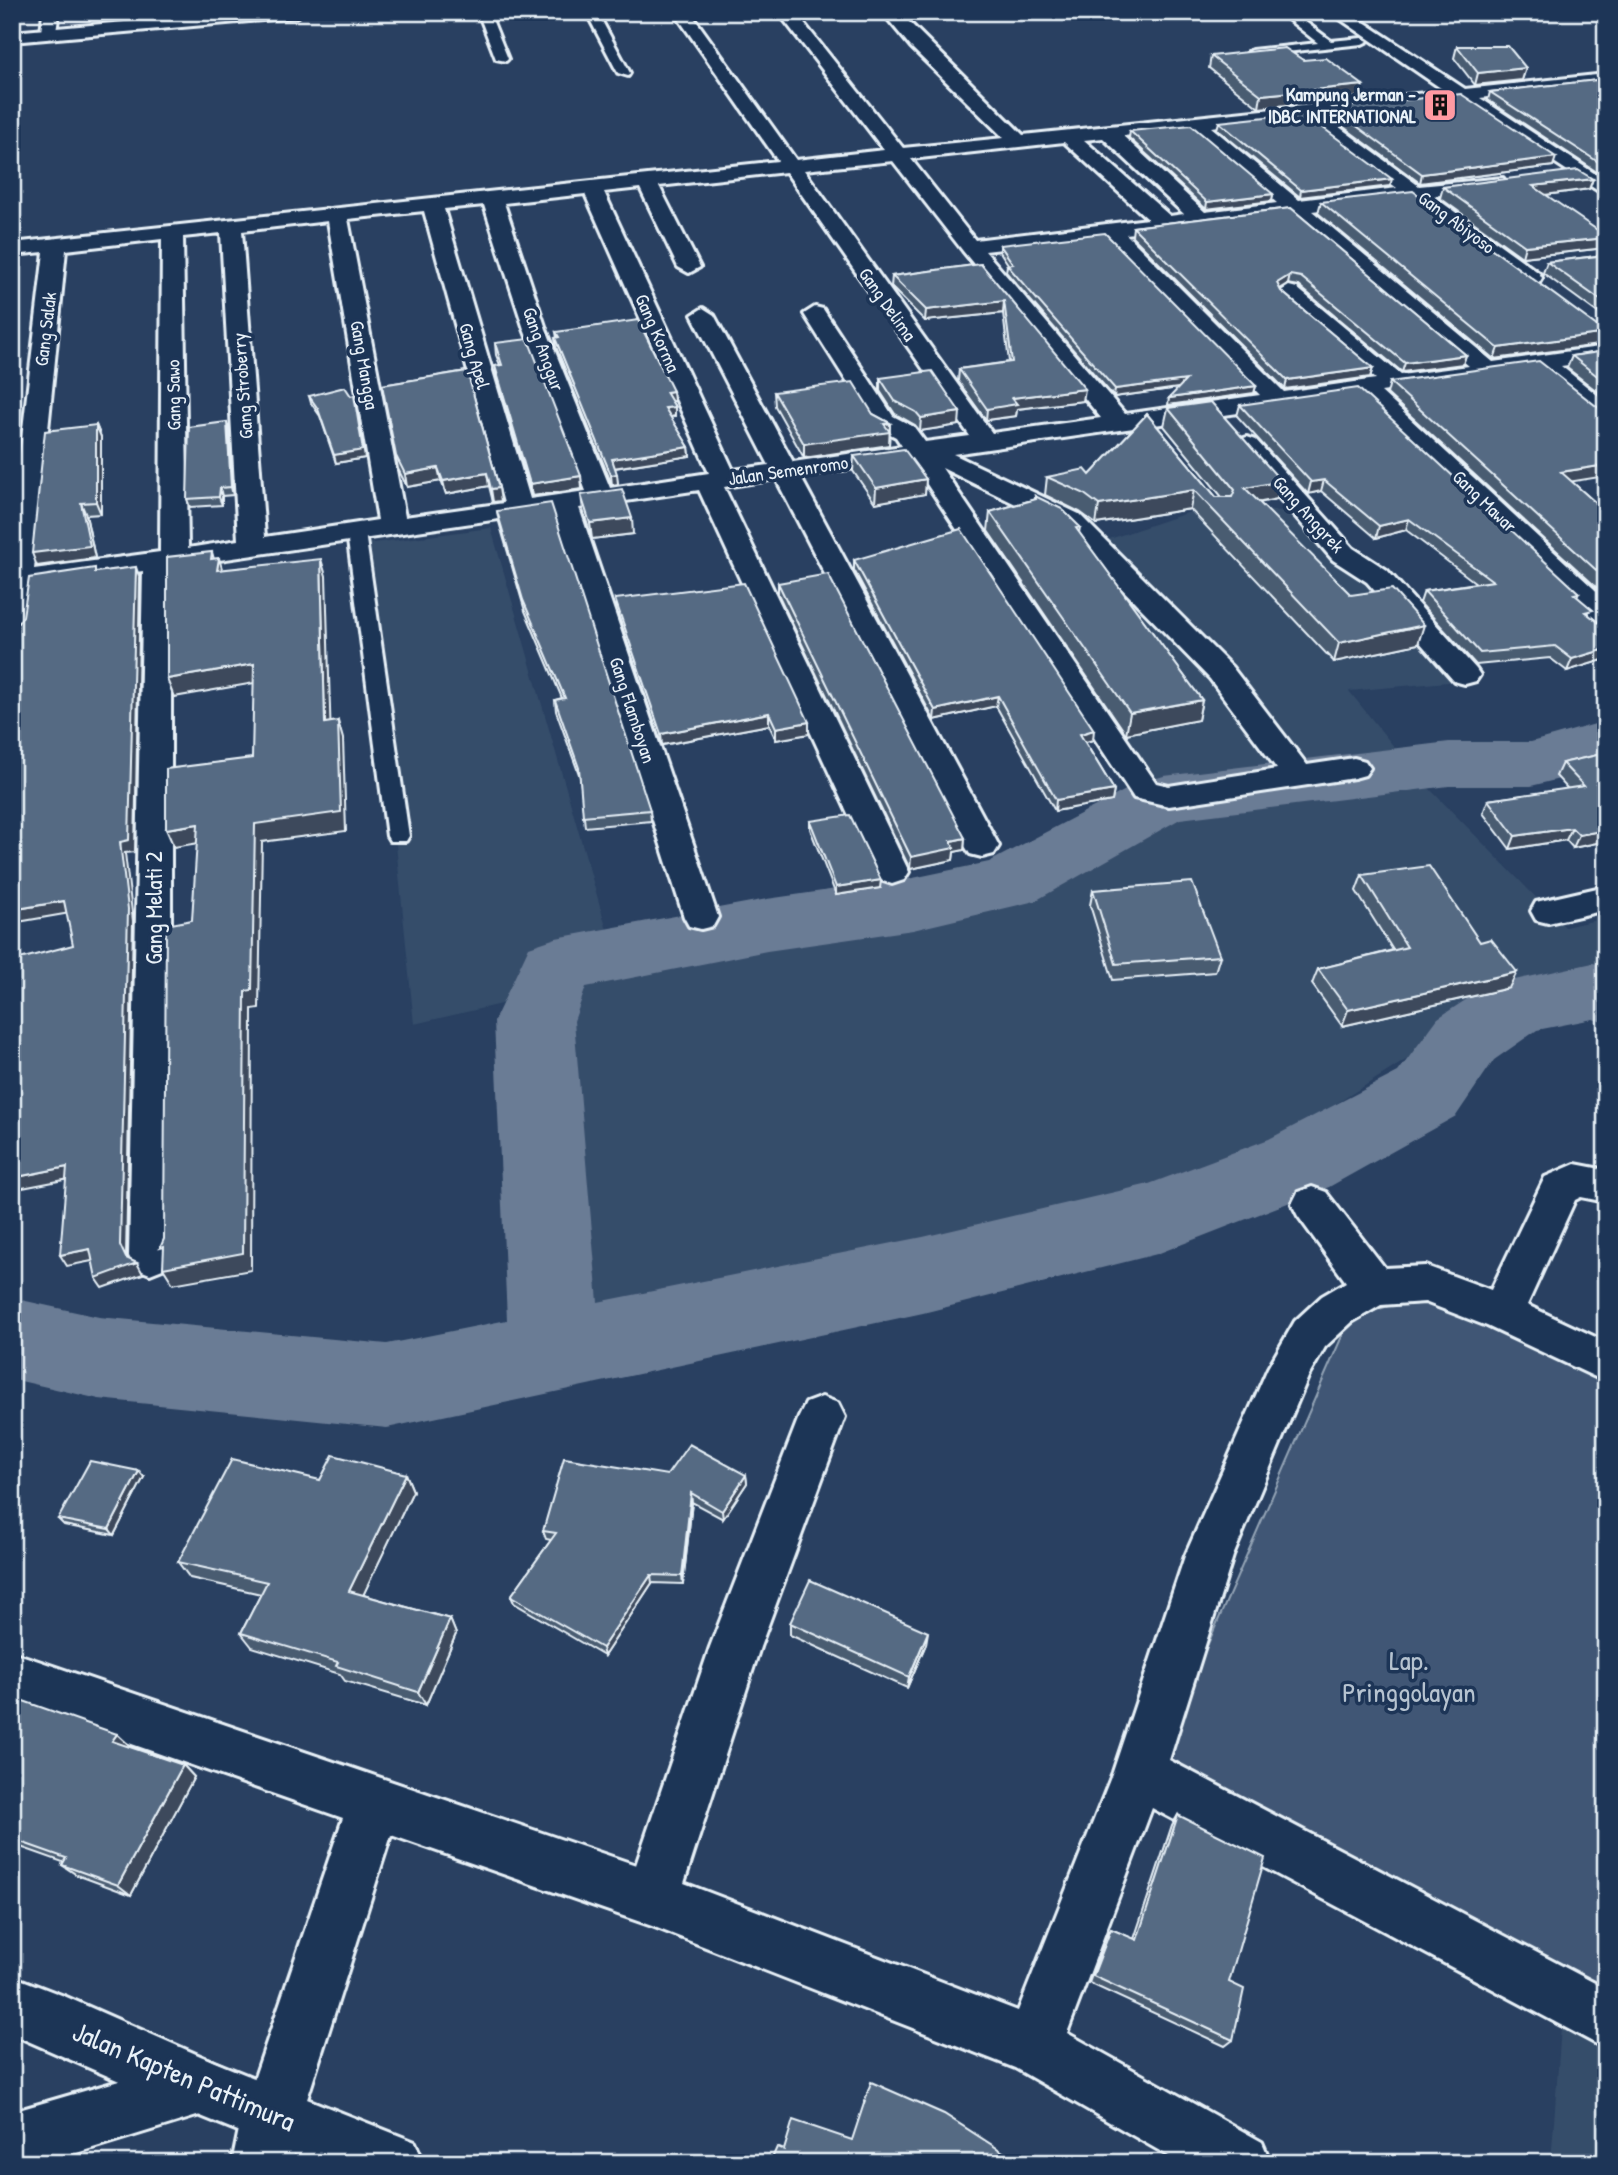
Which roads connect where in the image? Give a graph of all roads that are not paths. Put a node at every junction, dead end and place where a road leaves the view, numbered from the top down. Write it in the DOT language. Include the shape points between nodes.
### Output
graph roads {
  1 [pos="51,12"];
  2 [pos="296,12"];
  3 [pos="483,12"];
  4 [pos="591,12"];
  5 [pos="682,12"];
  6 [pos="786,12"];
  7 [pos="890,12"];
  8 [pos="1284,12"];
  9 [pos="1338,12"];
  10 [pos="49,34"];
  11 [pos="12,37"];
  12 [pos="1362,41"];
  13 [pos="1329,45"];
  14 [pos="1251,54"];
  15 [pos="502,59"];
  16 [pos="624,73"];
  17 [pos="1606,79"];
  18 [pos="1466,95"];
  19 [pos="1307,112"];
  20 [pos="1196,124"];
  21 [pos="1108,133"];
  22 [pos="1069,137"];
  23 [pos="1019,142"];
  24 [pos="901,155"];
  25 [pos="790,167"];
  26 [pos="1606,173"];
  27 [pos="1581,174"];
  28 [pos="1551,175"];
  29 [pos="1511,180"];
  30 [pos="647,182"];
  31 [pos="592,187"];
  32 [pos="1606,190"];
  33 [pos="1417,192"];
  34 [pos="492,198"];
  35 [pos="432,204"];
  36 [pos="1295,207"];
  37 [pos="339,218"];
  38 [pos="1201,219"];
  39 [pos="1165,223"];
  40 [pos="231,226"];
  41 [pos="1110,230"];
  42 [pos="172,232"];
  43 [pos="56,244"];
  44 [pos="970,247"];
  45 [pos="12,249"];
  46 [pos="1543,264"];
  47 [pos="689,267"];
  48 [pos="1516,267"];
  49 [pos="1550,292"];
  50 [pos="1289,293"];
  51 [pos="815,314"];
  52 [pos="703,315"];
  53 [pos="1606,353"];
  54 [pos="1541,362"];
  55 [pos="1487,369"];
  56 [pos="1396,383"];
  57 [pos="1362,388"];
  58 [pos="1278,400"];
  59 [pos="1215,410"];
  60 [pos="1606,414"];
  61 [pos="1146,419"];
  62 [pos="1119,424"];
  63 [pos="1163,440"];
  64 [pos="986,442"];
  65 [pos="921,451"];
  66 [pos="784,470"];
  67 [pos="716,480"];
  68 [pos="601,497"];
  69 [pos="564,502"];
  70 [pos="519,508"];
  71 [pos="392,517"];
  72 [pos="356,533"];
  73 [pos="252,547"];
  74 [pos="166,560"];
  75 [pos="16,581"];
  76 [pos="1606,616"];
  77 [pos="12,626"];
  78 [pos="1465,675"];
  79 [pos="1354,768"];
  80 [pos="1299,776"];
  81 [pos="398,836"];
  82 [pos="982,846"];
  83 [pos="892,872"];
  84 [pos="1606,898"];
  85 [pos="1548,911"];
  86 [pos="701,917"];
  87 [pos="1606,1186"];
  88 [pos="1312,1204"];
  89 [pos="150,1256"];
  90 [pos="1374,1287"];
  91 [pos="1502,1313"];
  92 [pos="1606,1363"];
  93 [pos="822,1417"];
  94 [pos="12,1677"];
  95 [pos="1139,1772"];
  96 [pos="374,1804"];
  97 [pos="652,1898"];
  98 [pos="12,2005"];
  99 [pos="1606,2020"];
  100 [pos="1033,2046"];
  101 [pos="202,2087"];
  102 [pos="267,2139"];
  103 [pos="12,2142"];
  104 [pos="394,2163"];
  105 [pos="1241,2163"];
  1 -- 10 [label="street"];
  2 -- 10 [label="street"];
  3 -- 15 [label="lane"];
  4 -- 16 [label="lane"];
  5 -- 25 [label="street, Gang Delima"];
  6 -- 24 [label="street"];
  7 -- 23 [label="street"];
  8 -- 13 [label="lane"];
  9 -- 18 [label="street"];
  10 -- 11 [label="street"];
  12 -- 13 [label="lane"];
  13 -- 14 [label="lane"];
  17 -- 18 [label="street"];
  18 -- 19 [label="street"];
  18 -- 27 [label="street"];
  19 -- 20 [label="street"];
  19 -- 33 [label="street, Gang Abiyoso"];
  20 -- 21 [label="street"];
  20 -- 36 [label="street"];
  21 -- 22 [label="street"];
  21 -- 38 [label="street"];
  22 -- 23 [label="street"];
  22 -- 39 [label="street"];
  23 -- 24 [label="street"];
  24 -- 25 [label="street"];
  24 -- 44 [label="street"];
  25 -- 30 [label="street"];
  25 -- 64 [label="street, Gang Delima"];
  26 -- 27 [label="street"];
  27 -- 28 [label="street"];
  27 -- 32 [label="street"];
  29 -- 33 [label="street"];
  30 -- 31 [label="street"];
  30 -- 47 [label="street"];
  31 -- 34 [label="street"];
  31 -- 67 [label="street, Gang Korma"];
  33 -- 36 [label="street"];
  33 -- 48 [label="street, Gang Abiyoso"];
  34 -- 35 [label="street"];
  34 -- 68 [label="street, Gang Anggur" via="535,329"];
  35 -- 37 [label="street"];
  35 -- 70 [label="street, Gang Apel"];
  36 -- 38 [label="street"];
  36 -- 55 [label="street"];
  37 -- 40 [label="street"];
  37 -- 71 [label="street, Gang Mangga"];
  38 -- 39 [label="street"];
  39 -- 41 [label="street"];
  40 -- 42 [label="street"];
  40 -- 73 [label="street, Gang Stroberry"];
  41 -- 44 [label="street"];
  41 -- 58 [label="street"];
  42 -- 43 [label="street"];
  42 -- 74 [label="street, Gang Sawo"];
  43 -- 45 [label="street"];
  43 -- 75 [label="street, Gang Salak" via="30,502"];
  44 -- 62 [label="street"];
  46 -- 48 [label="street"];
  48 -- 49 [label="street, Gang Abiyoso"];
  50 -- 56 [label="street"];
  51 -- 65 [label="street" via="884,421 905,432"];
  52 -- 66 [label="street"];
  53 -- 54 [label="street, Jalan Semenromo"];
  54 -- 55 [label="street, Jalan Semenromo"];
  54 -- 60 [label="street"];
  55 -- 56 [label="street, Jalan Semenromo"];
  56 -- 57 [label="street, Jalan Semenromo"];
  57 -- 58 [label="street, Jalan Semenromo"];
  57 -- 76 [label="street, Gang Mawar"];
  58 -- 59 [label="street, Jalan Semenromo"];
  59 -- 61 [label="street, Jalan Semenromo"];
  59 -- 78 [label="street, Gang Anggrek" via="1343,554 1377,576"];
  61 -- 62 [label="street, Jalan Semenromo"];
  61 -- 63 [label="lane"];
  62 -- 64 [label="street, Jalan Semenromo"];
  64 -- 65 [label="street, Jalan Semenromo"];
  65 -- 66 [label="street, Jalan Semenromo"];
  65 -- 80 [label="street" via="1070,520 1221,673"];
  65 -- 80 [label="street" via="1145,791 1169,796"];
  66 -- 67 [label="street, Jalan Semenromo"];
  66 -- 82 [label="street"];
  67 -- 68 [label="street, Jalan Semenromo"];
  67 -- 83 [label="street, Gang Korma"];
  68 -- 69 [label="street, Jalan Semenromo"];
  69 -- 70 [label="street, Jalan Semenromo"];
  69 -- 86 [label="street, Gang Flamboyan"];
  70 -- 71 [label="street, Jalan Semenromo"];
  71 -- 72 [label="street, Jalan Semenromo"];
  72 -- 73 [label="street, Jalan Semenromo"];
  72 -- 81 [label="lane"];
  73 -- 74 [label="street, Jalan Semenromo"];
  74 -- 75 [label="street, Jalan Semenromo"];
  74 -- 89 [label="street, Gang Melati 2"];
  75 -- 77 [label="street, Gang Salak"];
  79 -- 80 [label="street"];
  84 -- 85 [label="street"];
  87 -- 91 [label="street" via="1578,1179 1559,1189"];
  88 -- 90 [label="street"];
  90 -- 91 [label="street" via="1426,1284"];
  90 -- 95 [label="street" via="1337,1309 1310,1334 1290,1368 1209,1556"];
  91 -- 92 [label="street"];
  93 -- 97 [label="street" via="735,1647"];
  94 -- 96 [label="street"];
  95 -- 99 [label="street"];
  95 -- 100 [label="street"];
  96 -- 97 [label="street"];
  96 -- 102 [label="street"];
  97 -- 100 [label="street"];
  98 -- 101 [label="street, Jalan Kapten Pattimura"];
  100 -- 105 [label="street"];
  101 -- 102 [label="street, Jalan Kapten Pattimura"];
  101 -- 103 [label="street"];
  102 -- 104 [label="street, Jalan Kapten Pattimura"];
}
